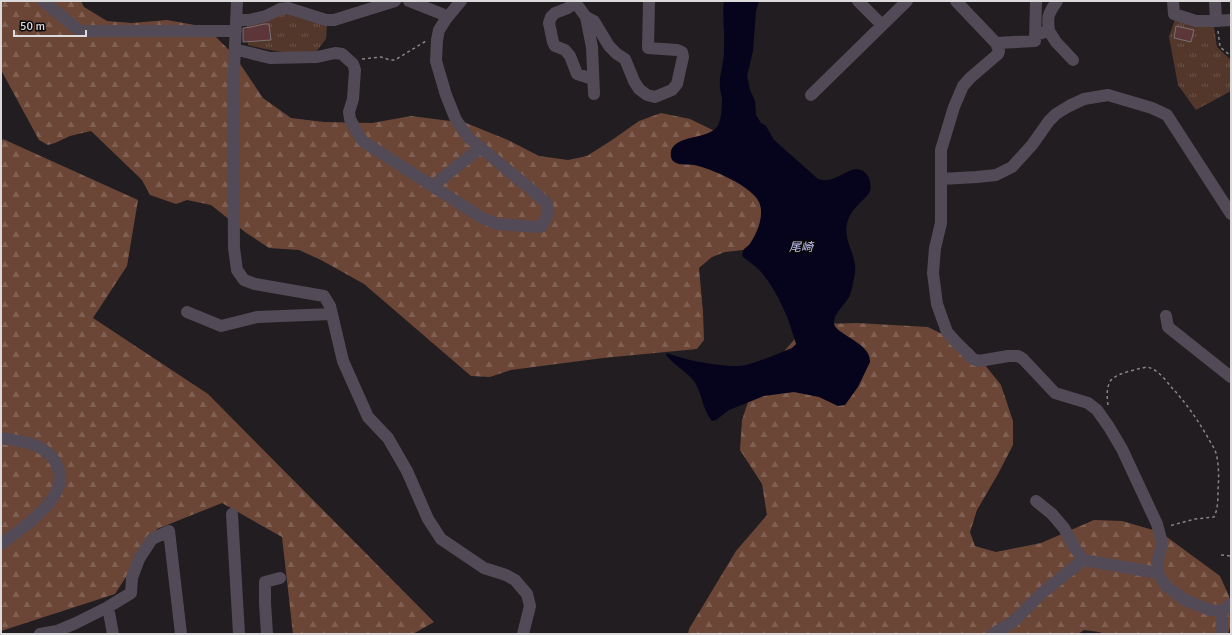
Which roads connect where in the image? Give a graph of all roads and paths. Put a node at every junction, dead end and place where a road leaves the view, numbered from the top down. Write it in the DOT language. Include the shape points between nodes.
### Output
graph roads {
  1 [pos="43,1"];
  2 [pos="237,1"];
  3 [pos="395,1"];
  4 [pos="409,1"];
  5 [pos="461,1"];
  6 [pos="649,1"];
  7 [pos="858,1"];
  8 [pos="907,1"];
  9 [pos="956,1"];
  10 [pos="1036,1"];
  11 [pos="1057,1"];
  12 [pos="1173,1"];
  13 [pos="1215,1"];
  14 [pos="575,2"];
  15 [pos="586,17"];
  16 [pos="446,19"];
  17 [pos="1231,20"];
  18 [pos="1216,21"];
  19 [pos="236,26"];
  20 [pos="882,26"];
  21 [pos="1049,31"];
  22 [pos="1035,35"];
  23 [pos="438,36"];
  24 [pos="996,43"];
  25 [pos="235,51"];
  26 [pos="1231,56"];
  27 [pos="1073,60"];
  28 [pos="353,64"];
  29 [pos="593,79"];
  30 [pos="594,94"];
  31 [pos="811,95"];
  32 [pos="480,148"];
  33 [pos="941,179"];
  34 [pos="434,187"];
  35 [pos="1231,214"];
  36 [pos="187,312"];
  37 [pos="332,314"];
  38 [pos="1166,316"];
  39 [pos="1231,377"];
  40 [pos="1108,409"];
  41 [pos="1,438"];
  42 [pos="1036,501"];
  43 [pos="232,514"];
  44 [pos="1159,529"];
  45 [pos="1,544"];
  46 [pos="1221,555"];
  47 [pos="1231,556"];
  48 [pos="1083,560"];
  49 [pos="1158,573"];
  50 [pos="280,578"];
  51 [pos="108,607"];
  52 [pos="1227,608"];
  53 [pos="40,634"];
  54 [pos="113,634"];
  55 [pos="181,634"];
  56 [pos="239,634"];
  57 [pos="267,634"];
  58 [pos="523,634"];
  59 [pos="993,634"];
  60 [pos="1221,634"];
  1 -- 19 [label="street" via="80,31"];
  2 -- 19 [label="street"];
  3 -- 19 [label="street" via="334,20 326,20 288,8 280,9"];
  4 -- 16 [label="street" via="442,14"];
  5 -- 16 [label="street"];
  6 -- 15 [label="street" via="648,48 677,50 682,52 683,57 677,84 672,90 655,97 639,89 625,59 609,46 594,21"];
  7 -- 20 [label="street"];
  8 -- 20 [label="street"];
  9 -- 24 [label="street"];
  10 -- 22 [label="street"];
  11 -- 21 [label="street" via="1049,12"];
  12 -- 18 [label="street" via="1174,14 1196,21"];
  13 -- 18 [label="street"];
  14 -- 15 [label="street"];
  14 -- 29 [label="street" via="551,17 549,23 553,42 570,56 577,74"];
  15 -- 29 [label="street" via="592,47"];
  16 -- 23 [label="street"];
  17 -- 18 [label="street"];
  18 -- 26 [label="path" via="1220,47"];
  19 -- 25 [label="street"];
  20 -- 31 [label="street"];
  21 -- 22 [label="street"];
  21 -- 27 [label="street"];
  22 -- 24 [label="street" via="1035,41"];
  23 -- 28 [label="path" via="395,60 381,57 363,59"];
  23 -- 32 [label="street" via="436,61 446,95 456,120"];
  24 -- 33 [label="street" via="999,48 998,54 963,86 954,107 941,150"];
  25 -- 28 [label="street" via="270,58 317,57 335,53 342,54"];
  25 -- 37 [label="street" via="234,248 237,270 244,280 255,284 324,296"];
  28 -- 34 [label="street" via="354,89 349,112 359,136 364,142"];
  29 -- 30 [label="street"];
  32 -- 34 [label="street"];
  32 -- 34 [label="street" via="547,204 548,214 542,226 537,228 498,224 482,218"];
  33 -- 35 [label="street" via="996,175 1012,167 1056,114 1084,99 1108,95 1167,115"];
  33 -- 44 [label="street" via="941,223 933,273 937,304 947,332 973,359 979,361 1018,356 1055,392 1088,403 1097,410 1122,449"];
  36 -- 37 [label="street" via="221,326 258,317"];
  37 -- 58 [label="street" via="343,361 368,417 388,438 407,471 428,519 441,539 484,568 515,580 527,594 530,606"];
  38 -- 39 [label="street" via="1168,327"];
  40 -- 44 [label="path" via="1107,392 1112,380 1140,369 1151,368 1182,398 1198,419 1216,452 1219,474 1217,511 1214,517 1195,519"];
  41 -- 45 [label="street" via="35,445 46,452 57,463 60,479 58,490 51,501 31,522"];
  42 -- 48 [label="street" via="1064,528"];
  43 -- 56 [label="street"];
  44 -- 49 [label="street" via="1161,548"];
  46 -- 47 [label="path"];
  48 -- 49 [label="street"];
  48 -- 59 [label="street" via="1042,593 1014,622"];
  49 -- 52 [label="street" via="1165,585 1185,600 1210,610"];
  50 -- 57 [label="street" via="265,582"];
  51 -- 53 [label="street" via="57,631"];
  51 -- 54 [label="street"];
  51 -- 55 [label="street" via="131,593 132,578 139,558 152,540 169,531"];
  52 -- 60 [label="street"];
}
